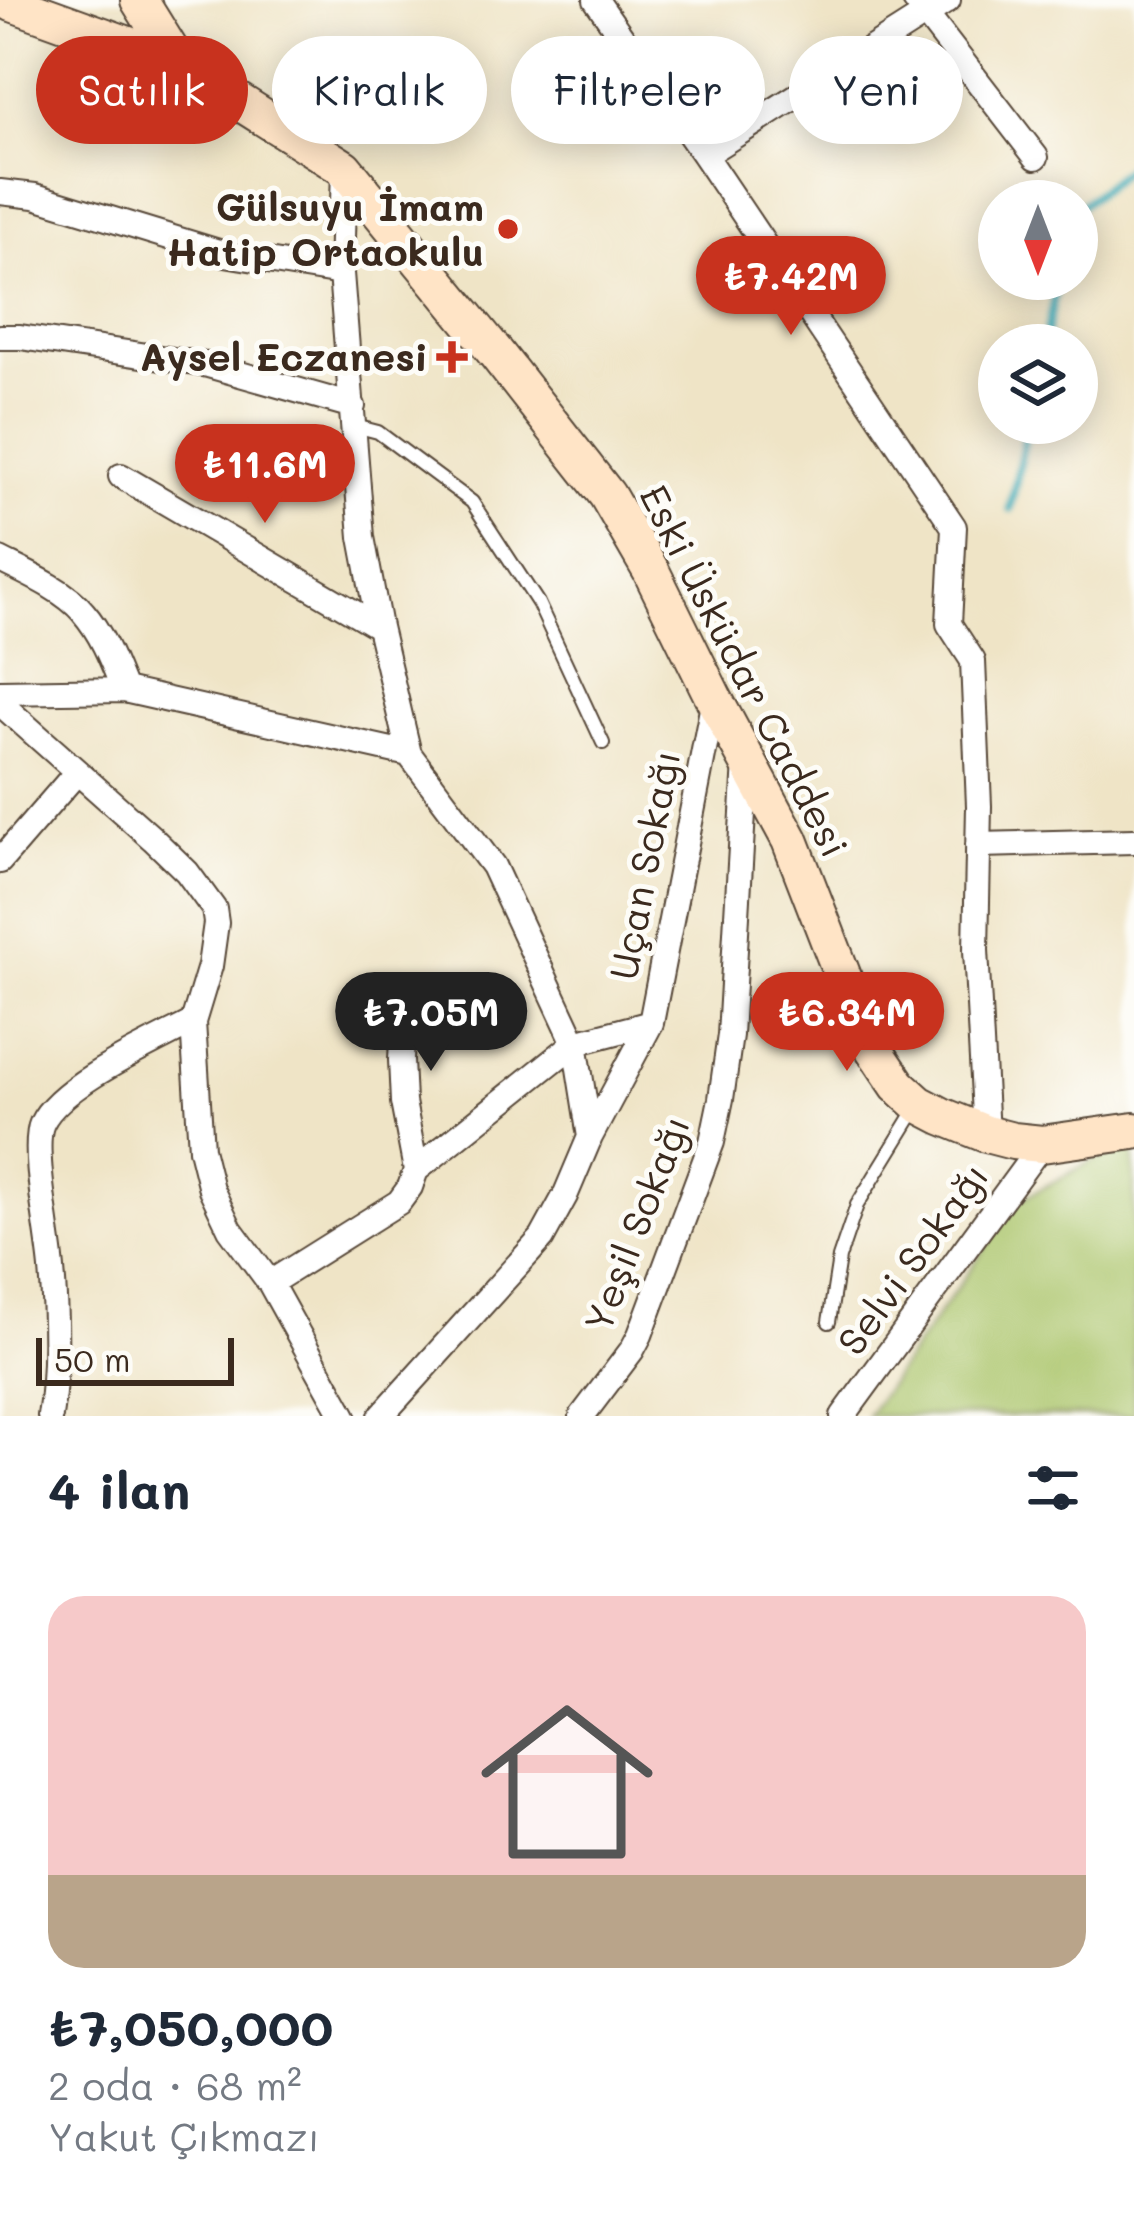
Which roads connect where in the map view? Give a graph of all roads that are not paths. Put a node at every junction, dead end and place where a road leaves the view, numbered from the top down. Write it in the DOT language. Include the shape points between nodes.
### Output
graph roads {
  1 [pos="139,0"];
  2 [pos="596,0"];
  3 [pos="948,0"];
  4 [pos="17,2"];
  5 [pos="920,8"];
  6 [pos="107,36"];
  7 [pos="161,36"];
  8 [pos="248,107"];
  9 [pos="704,155"];
  10 [pos="1036,157"];
  11 [pos="344,168"];
  12 [pos="0,192"];
  13 [pos="341,273"];
  14 [pos="0,338"];
  15 [pos="354,416"];
  16 [pos="121,476"];
  17 [pos="0,560"];
  18 [pos="379,627"];
  19 [pos="124,690"];
  20 [pos="0,692"];
  21 [pos="714,699"];
  22 [pos="0,704"];
  23 [pos="603,743"];
  24 [pos="410,754"];
  25 [pos="746,757"];
  26 [pos="77,772"];
  27 [pos="1134,841"];
  28 [pos="978,845"];
  29 [pos="0,861"];
  30 [pos="394,992"];
  31 [pos="193,1022"];
  32 [pos="652,1023"];
  33 [pos="575,1042"];
  34 [pos="919,1104"];
  35 [pos="1134,1131"];
  36 [pos="986,1134"];
  37 [pos="590,1137"];
  38 [pos="1042,1144"];
  39 [pos="416,1170"];
  40 [pos="270,1283"];
  41 [pos="829,1322"];
  42 [pos="50,1416"];
  43 [pos="344,1416"];
  44 [pos="381,1416"];
  45 [pos="582,1416"];
  46 [pos="843,1416"];
  1 -- 7 [label="main road, Eski Üsküdar Caddesi"];
  2 -- 9 [label="street"];
  3 -- 5 [label="street"];
  4 -- 6 [label="main road, Eski Üsküdar Caddesi"];
  5 -- 9 [label="street"];
  5 -- 10 [label="street"];
  8 -- 11 [label="main road, Eski Üsküdar Caddesi"];
  9 -- 28 [label="street" via="953,526 949,624 973,661"];
  11 -- 13 [label="street"];
  11 -- 21 [label="main road, Eski Üsküdar Caddesi" via="607,495"];
  12 -- 13 [label="street" via="224,254"];
  13 -- 15 [label="street"];
  14 -- 15 [label="street" via="208,364"];
  15 -- 18 [label="street" via="362,537"];
  15 -- 23 [label="lane" via="472,502 538,604"];
  16 -- 18 [label="street"];
  17 -- 19 [label="street" via="81,608"];
  18 -- 24 [label="street"];
  19 -- 20 [label="street"];
  19 -- 24 [label="street"];
  21 -- 25 [label="main road, Eski Üsküdar Caddesi"];
  21 -- 32 [label="street, Uçan Sokağı"];
  22 -- 26 [label="street"];
  24 -- 33 [label="street" via="493,866"];
  25 -- 34 [label="main road, Eski Üsküdar Caddesi" via="790,840 867,1039"];
  25 -- 45 [label="street, Yeşil Sokağı" via="730,1035 712,1142 640,1335"];
  26 -- 29 [label="street"];
  26 -- 31 [label="street" via="187,872 214,909 210,966"];
  27 -- 28 [label="street"];
  28 -- 36 [label="street"];
  30 -- 39 [label="street"];
  31 -- 40 [label="street" via="211,1189"];
  31 -- 42 [label="street" via="96,1073 41,1124 53,1293"];
  32 -- 33 [label="street, Uçan Sokağı"];
  32 -- 37 [label="street"];
  33 -- 37 [label="street"];
  33 -- 39 [label="street"];
  34 -- 36 [label="main road, Eski Üsküdar Caddesi"];
  34 -- 41 [label="lane" via="857,1204"];
  35 -- 38 [label="main road, Eski Üsküdar Caddesi"];
  36 -- 38 [label="main road, Eski Üsküdar Caddesi"];
  37 -- 44 [label="street" via="542,1238"];
  38 -- 46 [label="street, Selvi Sokağı"];
  39 -- 40 [label="street" via="399,1202"];
  40 -- 43 [label="street"];
}
